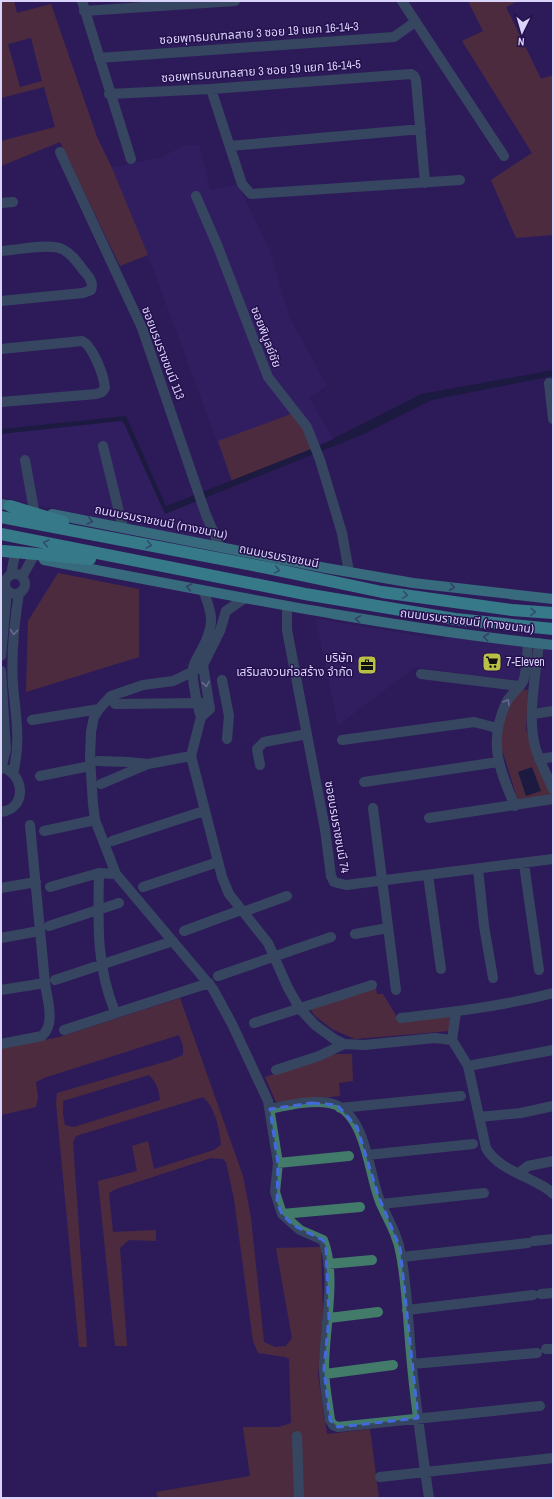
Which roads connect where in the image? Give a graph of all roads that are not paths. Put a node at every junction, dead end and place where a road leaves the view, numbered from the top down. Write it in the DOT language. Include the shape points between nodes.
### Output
graph roads {
  1 [pos="236,1"];
  2 [pos="402,1"];
  3 [pos="83,6"];
  4 [pos="415,22"];
  5 [pos="99,58"];
  6 [pos="212,89"];
  7 [pos="110,94"];
  8 [pos="421,129"];
  9 [pos="230,146"];
  10 [pos="60,152"];
  11 [pos="504,156"];
  12 [pos="131,159"];
  13 [pos="460,180"];
  14 [pos="425,183"];
  15 [pos="196,196"];
  16 [pos="13,202"];
  17 [pos="1,203"];
  18 [pos="1,251"];
  19 [pos="1,301"];
  20 [pos="1,349"];
  21 [pos="549,383"];
  22 [pos="1,402"];
  23 [pos="553,419"];
  24 [pos="103,446"];
  25 [pos="25,460"];
  26 [pos="6,505"];
  27 [pos="34,510"];
  28 [pos="1,517"];
  29 [pos="123,528"];
  30 [pos="1,534"];
  31 [pos="133,542"];
  32 [pos="220,547"];
  33 [pos="7,552"];
  34 [pos="33,557"];
  35 [pos="153,564"];
  36 [pos="349,572"];
  37 [pos="11,575"];
  38 [pos="22,577"];
  39 [pos="203,590"];
  40 [pos="7,591"];
  41 [pos="19,593"];
  42 [pos="245,598"];
  43 [pos="553,599"];
  44 [pos="287,606"];
  45 [pos="553,613"];
  46 [pos="553,629"];
  47 [pos="215,630"];
  48 [pos="528,642"];
  49 [pos="539,643"];
  50 [pos="553,645"];
  51 [pos="1,656"];
  52 [pos="203,665"];
  53 [pos="1,671"];
  54 [pos="192,672"];
  55 [pos="421,674"];
  56 [pos="222,680"];
  57 [pos="535,681"];
  58 [pos="521,683"];
  59 [pos="115,704"];
  60 [pos="210,706"];
  61 [pos="227,708"];
  62 [pos="99,709"];
  63 [pos="200,710"];
  64 [pos="553,712"];
  65 [pos="533,714"];
  66 [pos="32,720"];
  67 [pos="497,728"];
  68 [pos="307,734"];
  69 [pos="227,739"];
  70 [pos="342,740"];
  71 [pos="191,756"];
  72 [pos="553,757"];
  73 [pos="539,759"];
  74 [pos="498,762"];
  75 [pos="94,764"];
  76 [pos="148,764"];
  77 [pos="260,765"];
  78 [pos="1,769"];
  79 [pos="13,774"];
  80 [pos="40,776"];
  81 [pos="364,782"];
  82 [pos="101,784"];
  83 [pos="553,789"];
  84 [pos="553,799"];
  85 [pos="515,806"];
  86 [pos="373,808"];
  87 [pos="204,811"];
  88 [pos="1,812"];
  89 [pos="429,818"];
  90 [pos="96,820"];
  91 [pos="30,825"];
  92 [pos="44,831"];
  93 [pos="112,841"];
  94 [pos="553,859"];
  95 [pos="218,862"];
  96 [pos="524,864"];
  97 [pos="478,869"];
  98 [pos="99,873"];
  99 [pos="116,874"];
  100 [pos="428,876"];
  101 [pos="381,880"];
  102 [pos="36,882"];
  103 [pos="50,887"];
  104 [pos="143,887"];
  105 [pos="1,888"];
  106 [pos="287,896"];
  107 [pos="119,903"];
  108 [pos="98,910"];
  109 [pos="242,911"];
  110 [pos="49,926"];
  111 [pos="388,928"];
  112 [pos="39,931"];
  113 [pos="184,931"];
  114 [pos="355,934"];
  115 [pos="331,937"];
  116 [pos="1,938"];
  117 [pos="173,941"];
  118 [pos="273,956"];
  119 [pos="100,965"];
  120 [pos="441,969"];
  121 [pos="539,970"];
  122 [pos="218,976"];
  123 [pos="493,978"];
  124 [pos="55,980"];
  125 [pos="45,983"];
  126 [pos="209,983"];
  127 [pos="372,985"];
  128 [pos="1,990"];
  129 [pos="396,990"];
  130 [pos="553,993"];
  131 [pos="300,1009"];
  132 [pos="115,1012"];
  133 [pos="456,1012"];
  134 [pos="401,1018"];
  135 [pos="254,1023"];
  136 [pos="64,1030"];
  137 [pos="452,1040"];
  138 [pos="1,1044"];
  139 [pos="344,1044"];
  140 [pos="553,1050"];
  141 [pos="468,1066"];
  142 [pos="276,1070"];
  143 [pos="461,1096"];
  144 [pos="553,1106"];
  145 [pos="340,1108"];
  146 [pos="270,1109"];
  147 [pos="479,1117"];
  148 [pos="474,1144"];
  149 [pos="349,1156"];
  150 [pos="367,1156"];
  151 [pos="553,1161"];
  152 [pos="278,1163"];
  153 [pos="520,1174"];
  154 [pos="552,1192"];
  155 [pos="484,1193"];
  156 [pos="381,1204"];
  157 [pos="360,1207"];
  158 [pos="282,1214"];
  159 [pos="553,1239"];
  160 [pos="402,1257"];
  161 [pos="372,1260"];
  162 [pos="328,1264"];
  163 [pos="553,1293"];
  164 [pos="407,1310"];
  165 [pos="378,1312"];
  166 [pos="329,1318"];
  167 [pos="545,1350"];
  168 [pos="412,1364"];
  169 [pos="394,1365"];
  170 [pos="325,1374"];
  171 [pos="540,1406"];
  172 [pos="418,1418"];
  173 [pos="297,1436"];
  174 [pos="553,1458"];
  175 [pos="425,1471"];
  176 [pos="380,1477"];
  177 [pos="299,1498"];
  178 [pos="429,1498"];
  1 -- 3 [label="street"];
  2 -- 4 [label="street"];
  3 -- 5 [label="street"];
  4 -- 5 [label="street, ซอยพุทธมณฑลสาย 3 ซอย 19 แยก 16-14-3" via="394,37"];
  4 -- 11 [label="street"];
  5 -- 7 [label="street"];
  6 -- 7 [label="street, ซอยพุทธมณฑลสาย 3 ซอย 19 แยก 16-14-5"];
  6 -- 8 [label="street, ซอยพุทธมณฑลสาย 3 ซอย 19 แยก 16-14-5" via="396,75 414,76"];
  6 -- 9 [label="street"];
  7 -- 12 [label="street"];
  8 -- 9 [label="street"];
  8 -- 14 [label="street"];
  9 -- 14 [label="street" via="242,184 251,194"];
  10 -- 32 [label="street, ซอยบรมราชชนนี 113" via="142,328"];
  13 -- 14 [label="street"];
  15 -- 36 [label="street, ซอยพิบูลย์ชัย" via="268,377 303,420 313,441 342,533"];
  16 -- 17 [label="street"];
  18 -- 19 [label="street" via="44,247 62,249 70,254 93,286 91,290 83,293"];
  20 -- 22 [label="street" via="82,341 88,344 106,388 96,394"];
  21 -- 23 [label="street"];
  24 -- 29 [label="street"];
  25 -- 27 [label="street"];
  26 -- 27 [label="main road, ถนนบรมราชชนนี (ทางขนาน)"];
  26 -- 31 [label="highway"];
  27 -- 29 [label="main road, ถนนบรมราชชนนี (ทางขนาน), one-way"];
  28 -- 31 [label="highway, ถนนบรมราชชนนี"];
  29 -- 32 [label="main road, ถนนบรมราชชนนี (ทางขนาน)"];
  35 -- 30 [label="highway, one-way"];
  31 -- 45 [label="highway, ถนนบรมราชชนนี, one-way" via="382,592 512,610"];
  32 -- 36 [label="main road, ถนนบรมราชชนนี (ทางขนาน)"];
  33 -- 34 [label="main road, ถนนบรมราชชนนี (ทางขนาน)"];
  33 -- 35 [label="highway"];
  33 -- 37 [label="street"];
  34 -- 38 [label="street"];
  39 -- 34 [label="main road, ถนนบรมราชชนนี (ทางขนาน), one-way"];
  35 -- 46 [label="highway" via="305,594 448,618"];
  36 -- 43 [label="main road, ถนนบรมราชชนนี (ทางขนาน), one-way" via="420,584"];
  37 -- 38 [label="street"];
  37 -- 40 [label="street" via="5,584"];
  38 -- 41 [label="street" via="24,588"];
  39 -- 42 [label="main road, ถนนบรมราชชนนี (ทางขนาน)"];
  39 -- 47 [label="street" via="212,612"];
  40 -- 41 [label="street"];
  40 -- 51 [label="street"];
  41 -- 79 [label="street, one-way" via="13,631 12,664 19,738"];
  42 -- 44 [label="main road, ถนนบรมราชชนนี (ทางขนาน)"];
  42 -- 47 [label="street" via="226,611"];
  48 -- 44 [label="main road, ถนนบรมราชชนนี (ทางขนาน), one-way" via="392,625"];
  44 -- 68 [label="street, ซอยบรมราชชนนี 74" via="287,630"];
  47 -- 52 [label="street"];
  47 -- 54 [label="street"];
  48 -- 49 [label="main road, ถนนบรมราชชนนี (ทางขนาน)"];
  48 -- 58 [label="street"];
  49 -- 50 [label="main road, ถนนบรมราชชนนี (ทางขนาน)"];
  49 -- 57 [label="street"];
  52 -- 54 [label="street"];
  52 -- 60 [label="street, one-way"];
  53 -- 78 [label="street" via="6,748"];
  54 -- 62 [label="street" via="173,681 144,685 111,696"];
  54 -- 63 [label="street"];
  55 -- 58 [label="street"];
  56 -- 61 [label="street"];
  57 -- 58 [label="street"];
  57 -- 65 [label="street"];
  67 -- 58 [label="street, one-way" via="508,701"];
  59 -- 63 [label="street"];
  60 -- 61 [label="street"];
  60 -- 63 [label="street"];
  61 -- 69 [label="street" via="230,724"];
  62 -- 66 [label="street"];
  62 -- 75 [label="street" via="90,732"];
  63 -- 71 [label="street"];
  64 -- 65 [label="street"];
  65 -- 73 [label="street" via="532,734"];
  67 -- 70 [label="street" via="474,722"];
  67 -- 74 [label="street"];
  68 -- 77 [label="street" via="264,742 257,749"];
  68 -- 101 [label="street, ซอยบรมราชชนนี 74" via="334,882 346,885"];
  71 -- 76 [label="street"];
  71 -- 87 [label="street"];
  72 -- 73 [label="street"];
  73 -- 83 [label="street"];
  74 -- 81 [label="street"];
  74 -- 85 [label="street"];
  75 -- 76 [label="street"];
  75 -- 80 [label="street"];
  75 -- 90 [label="street"];
  76 -- 82 [label="street"];
  78 -- 79 [label="street"];
  79 -- 88 [label="street" via="19,781 20,799 14,806"];
  84 -- 85 [label="street"];
  85 -- 89 [label="street"];
  86 -- 101 [label="street"];
  87 -- 93 [label="street"];
  87 -- 95 [label="street"];
  90 -- 92 [label="street"];
  90 -- 99 [label="street"];
  91 -- 102 [label="street"];
  94 -- 96 [label="street, ซอยบรมราชชนนี 74"];
  95 -- 104 [label="street"];
  95 -- 109 [label="street" via="228,894"];
  96 -- 97 [label="street, ซอยบรมราชชนนี 74"];
  96 -- 121 [label="street"];
  97 -- 100 [label="street, ซอยบรมราชชนนี 74"];
  97 -- 123 [label="street"];
  98 -- 99 [label="street"];
  98 -- 103 [label="street"];
  98 -- 108 [label="street"];
  99 -- 117 [label="street"];
  100 -- 101 [label="street, ซอยบรมราชชนนี 74"];
  100 -- 120 [label="street"];
  101 -- 111 [label="street"];
  102 -- 105 [label="street"];
  102 -- 112 [label="street"];
  106 -- 109 [label="street"];
  107 -- 108 [label="street"];
  108 -- 110 [label="street"];
  108 -- 119 [label="street"];
  109 -- 113 [label="street"];
  109 -- 118 [label="street" via="261,933"];
  111 -- 114 [label="street"];
  111 -- 129 [label="street"];
  112 -- 116 [label="street"];
  112 -- 125 [label="street"];
  115 -- 118 [label="street"];
  117 -- 119 [label="street"];
  117 -- 126 [label="street"];
  118 -- 122 [label="street"];
  118 -- 131 [label="street"];
  119 -- 124 [label="street"];
  119 -- 132 [label="street"];
  125 -- 128 [label="street"];
  125 -- 138 [label="street" via="50,1024 47,1031 42,1036"];
  126 -- 132 [label="street"];
  126 -- 146 [label="street" via="232,1024"];
  127 -- 131 [label="street"];
  130 -- 133 [label="street"];
  131 -- 135 [label="street"];
  131 -- 139 [label="street" via="315,1025"];
  132 -- 136 [label="street"];
  133 -- 134 [label="street"];
  133 -- 137 [label="street"];
  137 -- 139 [label="street" via="435,1038 364,1045"];
  137 -- 141 [label="street"];
  139 -- 142 [label="street" via="319,1056"];
  140 -- 141 [label="street"];
  141 -- 147 [label="street"];
  143 -- 145 [label="street"];
  144 -- 147 [label="street" via="521,1113"];
  145 -- 146 [label="street" via="337,1105 312,1103"];
  145 -- 150 [label="street" via="357,1127 364,1141"];
  146 -- 152 [label="street"];
  147 -- 153 [label="street" via="486,1148 491,1156"];
  148 -- 150 [label="street"];
  149 -- 152 [label="street"];
  150 -- 156 [label="street"];
  151 -- 153 [label="street" via="528,1166"];
  152 -- 158 [label="street" via="275,1192"];
  153 -- 154 [label="street"];
  155 -- 156 [label="street"];
  156 -- 160 [label="street" via="396,1236"];
  157 -- 158 [label="street"];
  158 -- 162 [label="street" via="300,1230 323,1240"];
  159 -- 160 [label="street"];
  160 -- 164 [label="street"];
  161 -- 162 [label="street"];
  162 -- 166 [label="street"];
  163 -- 164 [label="street"];
  164 -- 168 [label="street"];
  165 -- 166 [label="street"];
  166 -- 170 [label="street"];
  167 -- 168 [label="street"];
  168 -- 172 [label="street"];
  169 -- 170 [label="street"];
  170 -- 172 [label="street" via="330,1420 333,1425 338,1427"];
  171 -- 172 [label="street"];
  172 -- 175 [label="street"];
  173 -- 177 [label="street"];
  174 -- 175 [label="street"];
  175 -- 176 [label="street"];
  175 -- 178 [label="street"];
}
